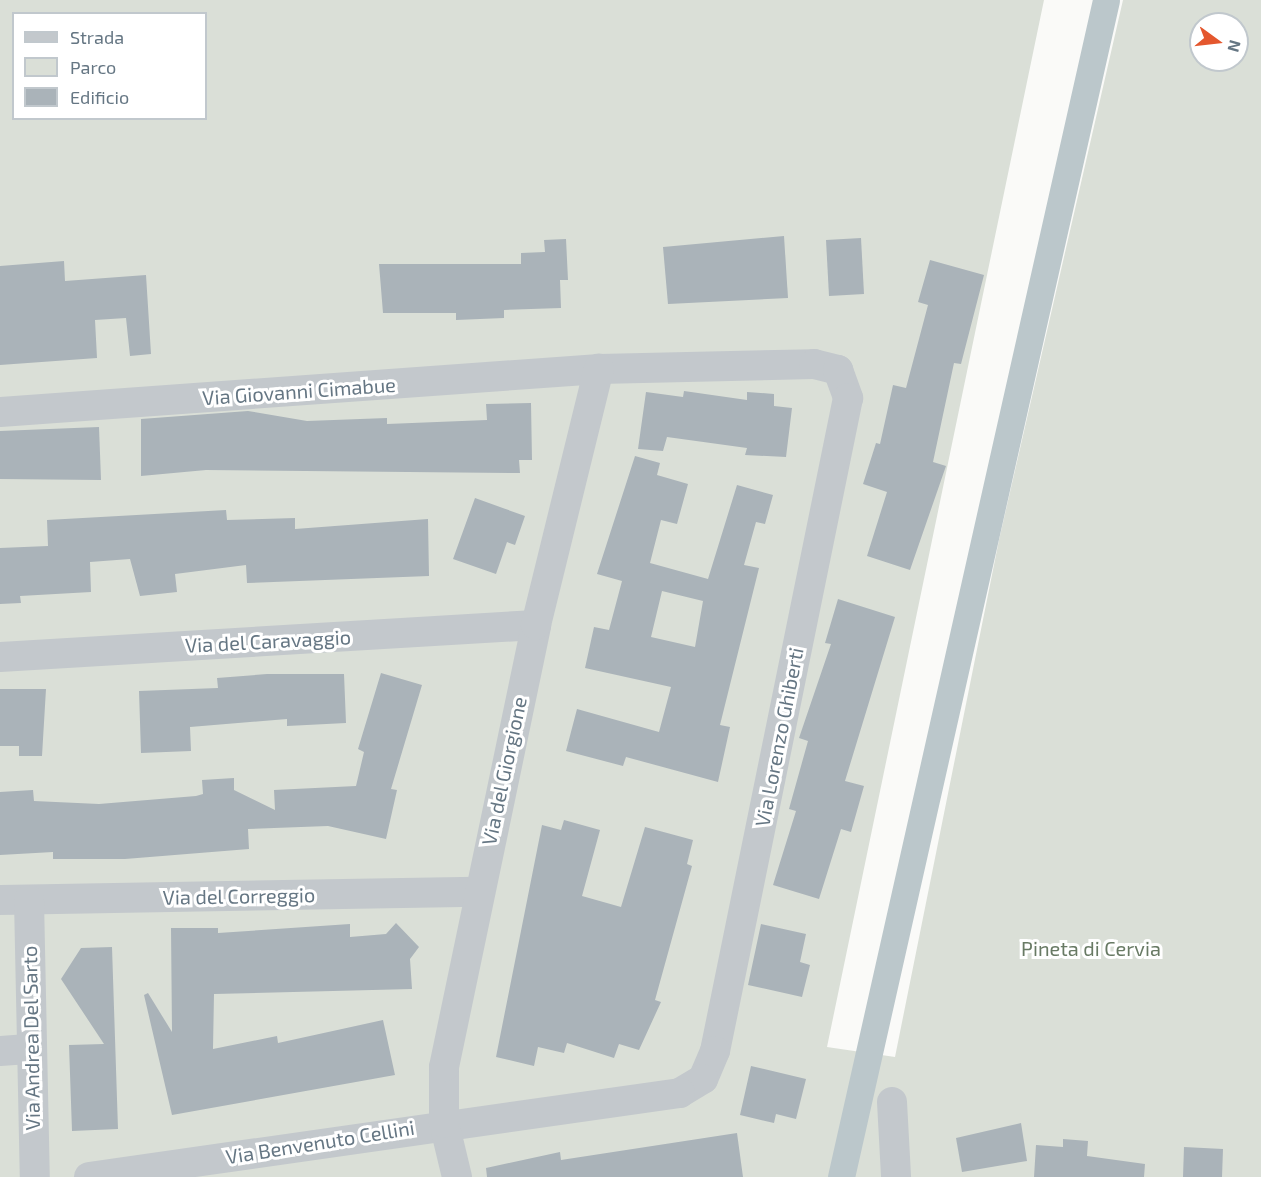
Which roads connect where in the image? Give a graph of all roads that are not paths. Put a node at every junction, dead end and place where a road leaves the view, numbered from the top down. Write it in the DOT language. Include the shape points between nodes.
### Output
graph roads {
  1 [pos="599,369"];
  2 [pos="0,412"];
  3 [pos="536,625"];
  4 [pos="0,657"];
  5 [pos="477,892"];
  6 [pos="14,900"];
  7 [pos="14,1050"];
  8 [pos="892,1102"];
  9 [pos="444,1123"];
  10 [pos="35,1177"];
  11 [pos="89,1177"];
  12 [pos="457,1177"];
  13 [pos="896,1177"];
  1 -- 2 [label="street, Via Giovanni Cimabue"];
  1 -- 3 [label="street, Via del Giorgione"];
  1 -- 9 [label="street, Via Lorenzo Ghiberti" via="813,364 838,370 848,398 722,1016 704,1079 680,1093"];
  3 -- 4 [label="street, Via del Caravaggio"];
  3 -- 5 [label="street, Via del Giorgione"];
  5 -- 6 [label="street, Via del Correggio"];
  5 -- 9 [label="street, Via del Giorgione" via="444,1067"];
  6 -- 7 [label="street, Via Andrea Del Sarto"];
  7 -- 10 [label="street, Via Andrea Del Sarto"];
  8 -- 13 [label="street"];
  9 -- 11 [label="street, Via Benvenuto Cellini"];
  9 -- 12 [label="street, Via del Giorgione"];
}
